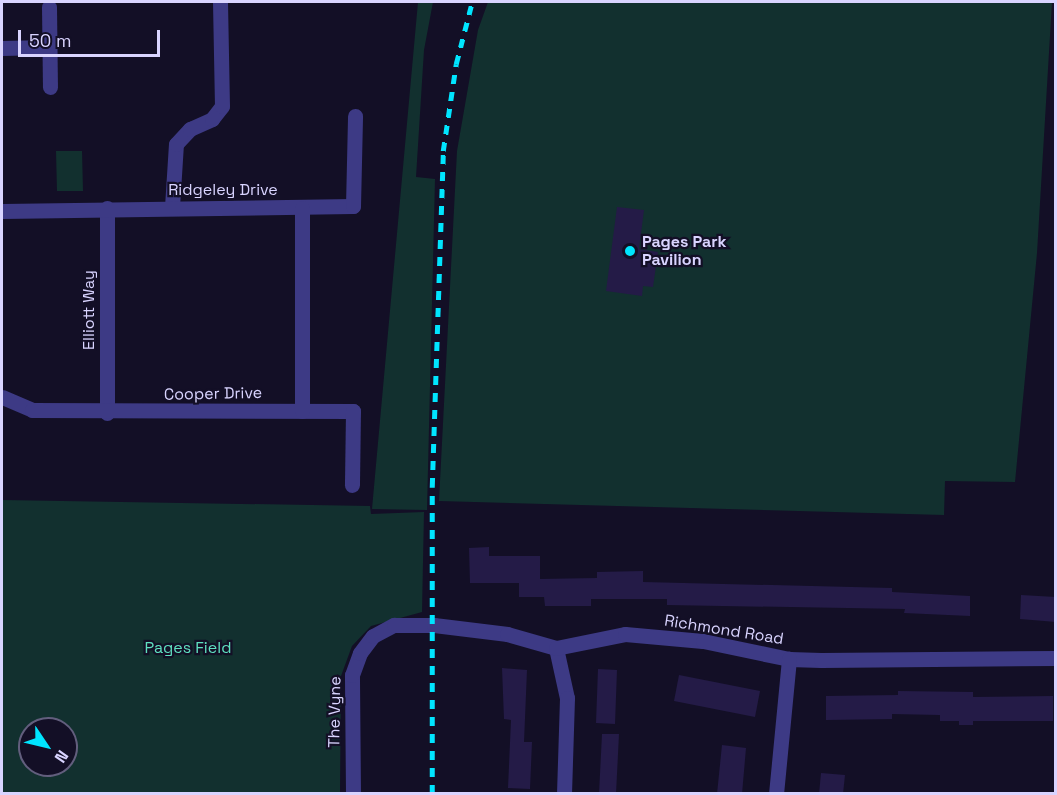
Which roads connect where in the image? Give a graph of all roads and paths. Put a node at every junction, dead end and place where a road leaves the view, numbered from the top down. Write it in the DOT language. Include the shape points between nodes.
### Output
graph roads {
  1 [pos="220,2"];
  2 [pos="49,7"];
  3 [pos="48,47"];
  4 [pos="2,48"];
  5 [pos="50,87"];
  6 [pos="355,116"];
  7 [pos="172,207"];
  8 [pos="107,208"];
  9 [pos="302,208"];
  10 [pos="2,211"];
  11 [pos="2,398"];
  12 [pos="302,411"];
  13 [pos="107,412"];
  14 [pos="352,485"];
  15 [pos="478,630"];
  16 [pos="556,648"];
  17 [pos="1056,658"];
  18 [pos="789,659"];
  19 [pos="353,794"];
  20 [pos="564,794"];
  21 [pos="776,794"];
  1 -- 7 [label="street" via="222,106 212,119 190,129 176,144"];
  2 -- 3 [label="street"];
  3 -- 4 [label="street"];
  3 -- 5 [label="street"];
  6 -- 9 [label="street, Ridgeley Drive" via="353,206"];
  7 -- 8 [label="street, Ridgeley Drive"];
  7 -- 9 [label="street, Ridgeley Drive"];
  8 -- 10 [label="street, Ridgeley Drive"];
  8 -- 13 [label="street, Elliott Way"];
  9 -- 12 [label="street"];
  11 -- 13 [label="street, Cooper Drive" via="32,410"];
  12 -- 13 [label="street, Cooper Drive"];
  12 -- 14 [label="street, Cooper Drive" via="353,411"];
  15 -- 16 [label="street, Richmond Road"];
  15 -- 19 [label="street, The Vyne" via="394,625 373,636 360,653 352,675"];
  16 -- 18 [label="street, Richmond Road" via="625,634 703,641"];
  16 -- 20 [label="street" via="567,698"];
  17 -- 18 [label="street, Richmond Road"];
  18 -- 21 [label="street, Richmond Road"];
}
